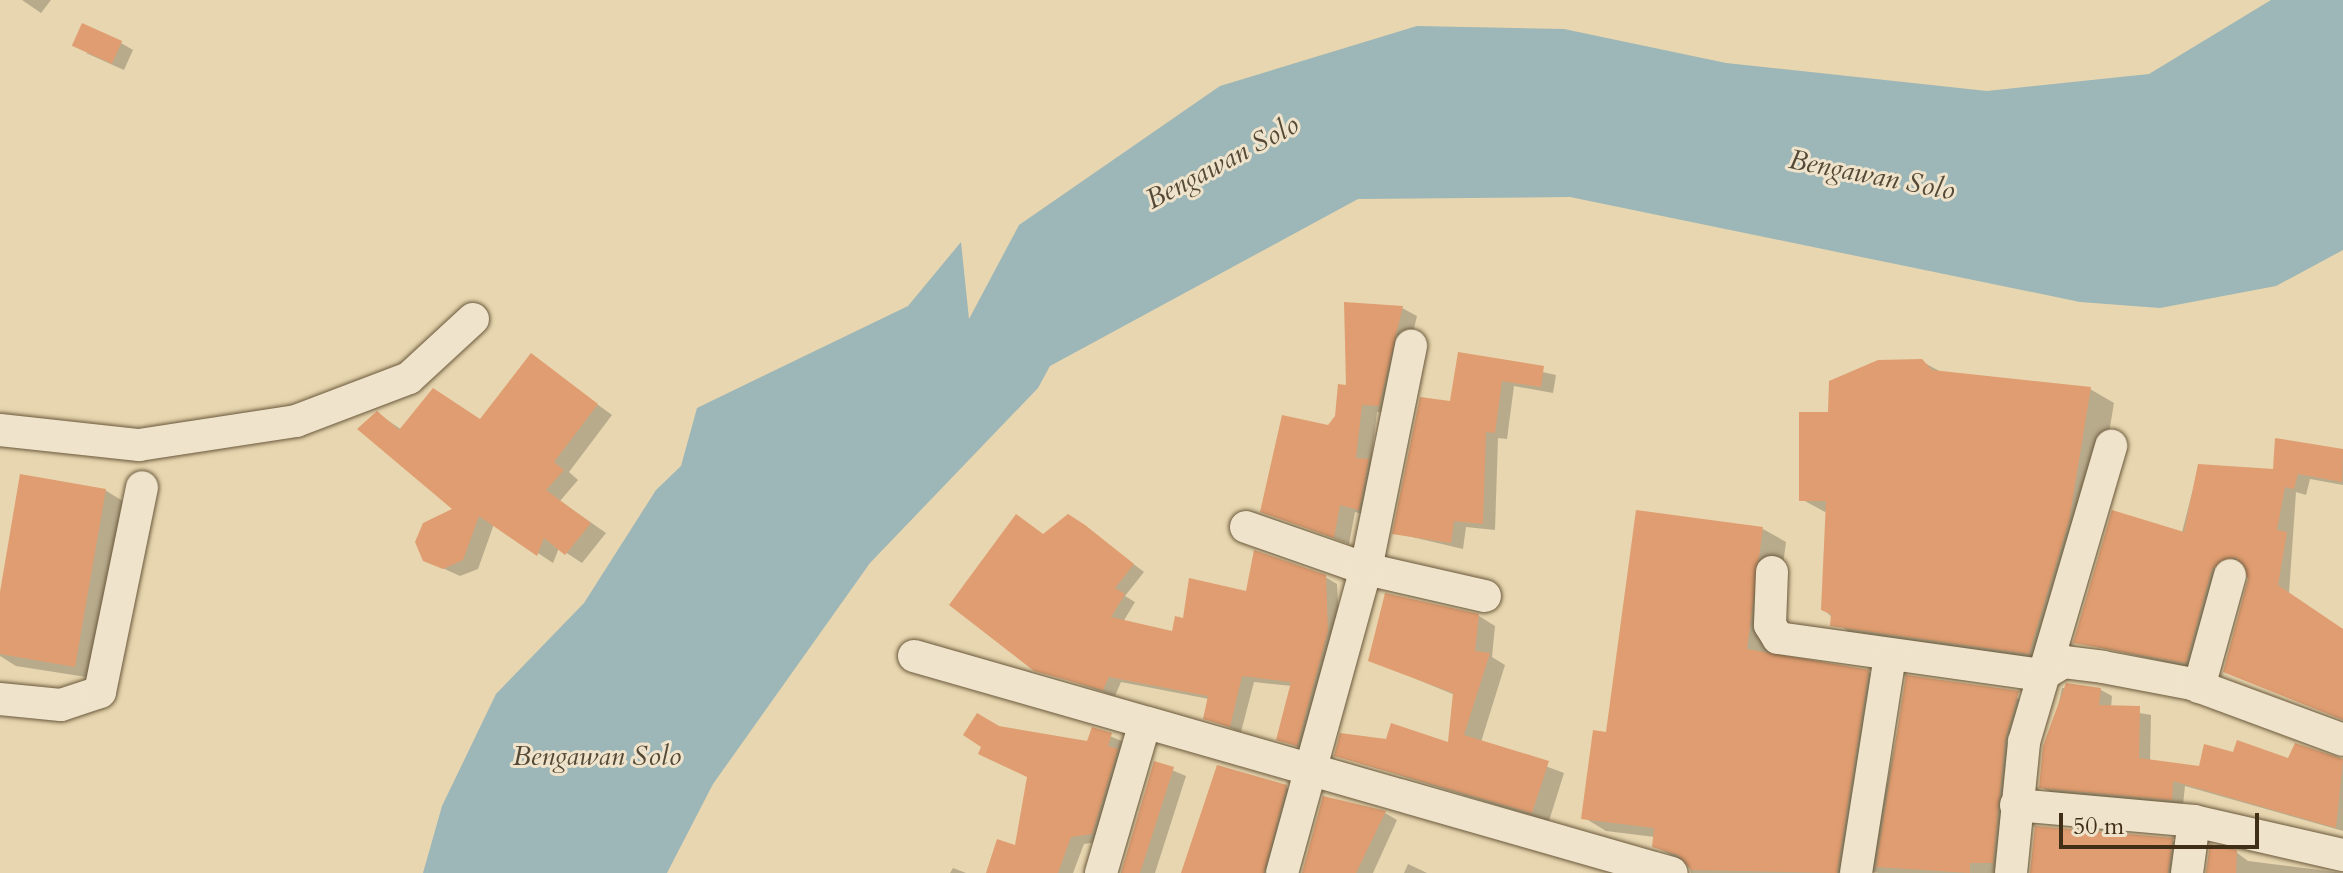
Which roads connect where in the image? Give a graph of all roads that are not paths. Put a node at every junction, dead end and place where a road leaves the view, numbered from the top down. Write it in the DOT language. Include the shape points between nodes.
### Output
graph roads {
  1 [pos="473,319"];
  2 [pos="1411,345"];
  3 [pos="0,430"];
  4 [pos="2111,446"];
  5 [pos="142,487"];
  6 [pos="1246,527"];
  7 [pos="1366,569"];
  8 [pos="1772,572"];
  9 [pos="2230,575"];
  10 [pos="1485,596"];
  11 [pos="914,656"];
  12 [pos="1890,656"];
  13 [pos="2042,675"];
  14 [pos="2199,687"];
  15 [pos="0,699"];
  16 [pos="1145,723"];
  17 [pos="2343,740"];
  18 [pos="1312,776"];
  19 [pos="2016,805"];
  20 [pos="2194,821"];
  21 [pos="2343,855"];
  22 [pos="1101,873"];
  23 [pos="1282,873"];
  24 [pos="1672,873"];
  25 [pos="1856,873"];
  26 [pos="2011,873"];
  27 [pos="2187,873"];
  1 -- 3 [label="street" via="409,378 283,424 139,445"];
  2 -- 7 [label="street"];
  4 -- 13 [label="street"];
  5 -- 15 [label="street" via="100,692 61,705"];
  6 -- 7 [label="street"];
  7 -- 10 [label="street"];
  7 -- 18 [label="street"];
  8 -- 12 [label="street" via="1770,625 1778,638"];
  9 -- 14 [label="street"];
  11 -- 16 [label="street"];
  12 -- 13 [label="street"];
  12 -- 25 [label="street"];
  13 -- 14 [label="street" via="2064,662"];
  13 -- 19 [label="street"];
  14 -- 17 [label="street"];
  16 -- 18 [label="street"];
  16 -- 22 [label="street"];
  18 -- 23 [label="street"];
  18 -- 24 [label="street"];
  19 -- 20 [label="street"];
  19 -- 26 [label="street"];
  20 -- 21 [label="street"];
  20 -- 27 [label="street"];
}
